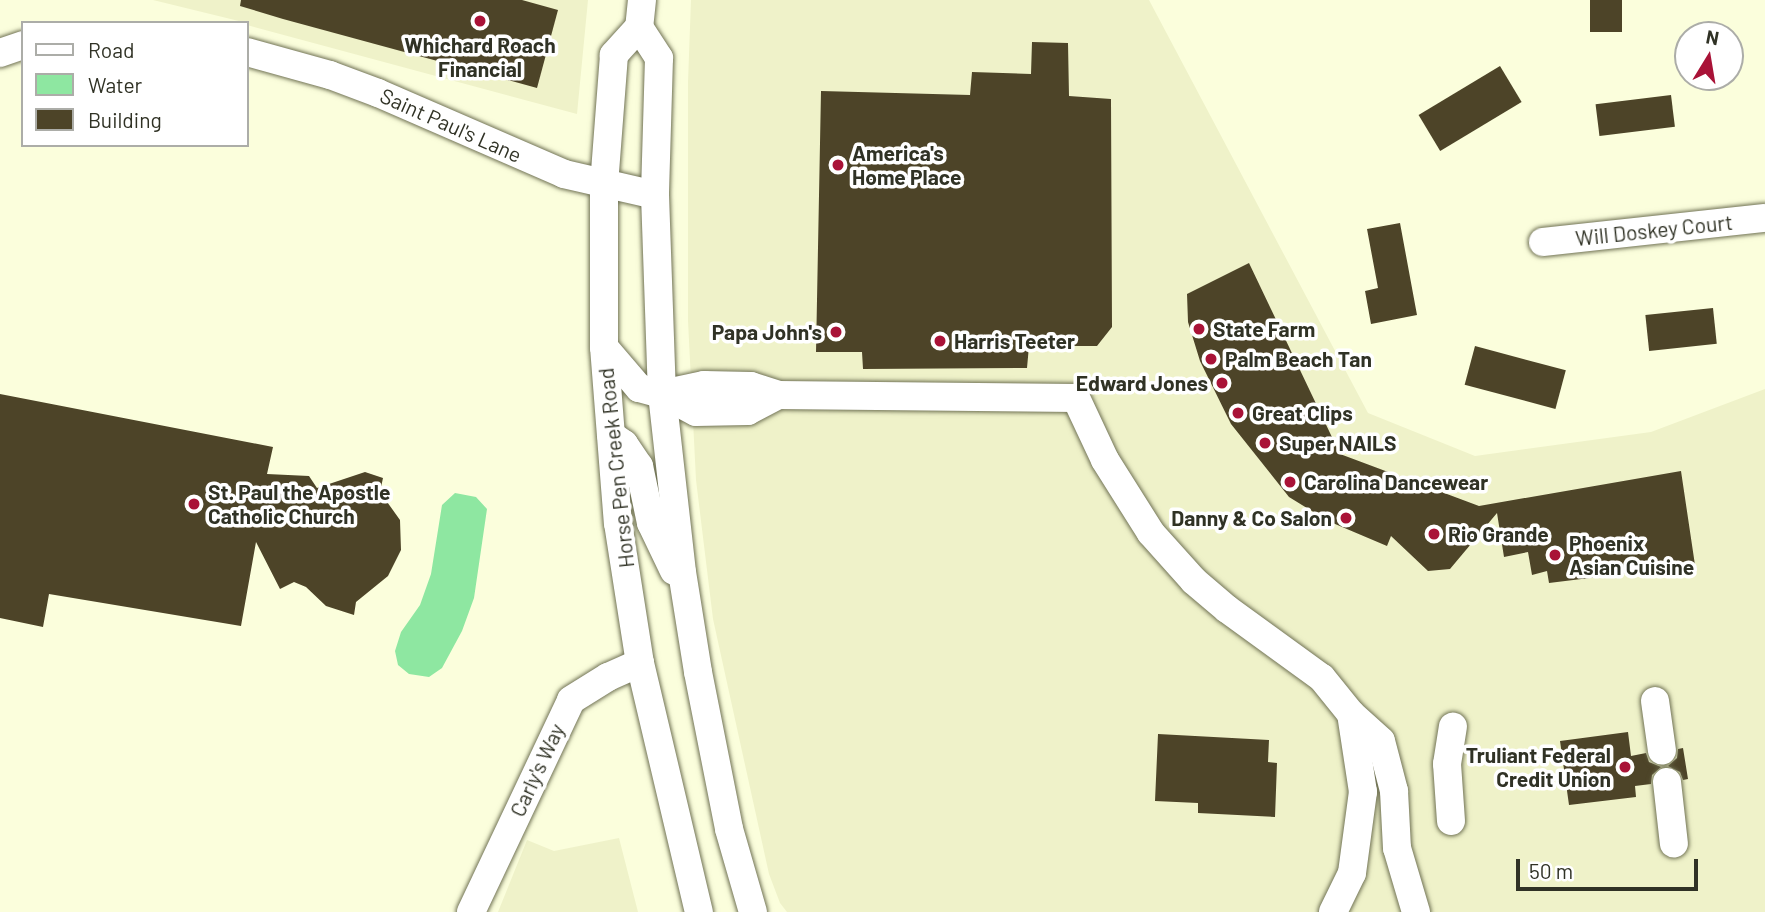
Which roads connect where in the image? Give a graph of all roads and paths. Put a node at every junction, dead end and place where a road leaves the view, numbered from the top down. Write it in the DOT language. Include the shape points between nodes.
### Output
graph roads {
  1 [pos="640,13"];
  2 [pos="21,46"];
  3 [pos="248,52"];
  4 [pos="0,53"];
  5 [pos="604,186"];
  6 [pos="655,195"];
  7 [pos="1765,218"];
  8 [pos="1543,242"];
  9 [pos="604,347"];
  10 [pos="662,394"];
  11 [pos="611,435"];
  12 [pos="685,595"];
  13 [pos="640,663"];
  14 [pos="1655,701"];
  15 [pos="1351,713"];
  16 [pos="1453,726"];
  17 [pos="1662,751"];
  18 [pos="1667,782"];
  19 [pos="1451,821"];
  20 [pos="1674,844"];
  21 [pos="471,912"];
  22 [pos="699,912"];
  23 [pos="753,912"];
  24 [pos="1333,912"];
  25 [pos="1416,912"];
  1 -- 5 [label="street, Horse Pen Creek Road" via="614,55"];
  1 -- 6 [label="street, Horse Pen Creek Road" via="659,58"];
  2 -- 4 [label="street"];
  3 -- 5 [label="street, Saint Paul's Lane" via="330,75 564,174"];
  5 -- 6 [label="street, Saint Paul's Lane"];
  5 -- 9 [label="street, Horse Pen Creek Road"];
  6 -- 10 [label="street, Horse Pen Creek Road"];
  7 -- 8 [label="street, Will Doskey Court"];
  9 -- 10 [label="street" via="628,379"];
  9 -- 11 [label="street, Horse Pen Creek Road"];
  10 -- 12 [label="street, Horse Pen Creek Road"];
  10 -- 15 [label="street" via="704,385 751,386 778,395 1076,398 1111,471 1151,533 1194,581 1322,678"];
  11 -- 12 [label="street" via="624,444 639,466 651,523"];
  11 -- 13 [label="street, Horse Pen Creek Road" via="618,523"];
  12 -- 23 [label="street, Horse Pen Creek Road" via="729,829"];
  13 -- 21 [label="street, Carly's Way" via="571,701"];
  13 -- 22 [label="street, Horse Pen Creek Road"];
  14 -- 17 [label="street"];
  15 -- 24 [label="street" via="1363,792 1352,873"];
  15 -- 25 [label="street" via="1381,741 1394,791 1397,848"];
  16 -- 19 [label="street" via="1447,764"];
  18 -- 20 [label="street"];
}
